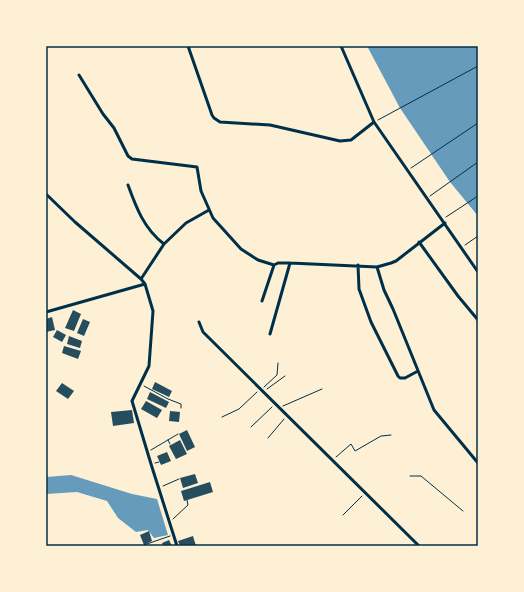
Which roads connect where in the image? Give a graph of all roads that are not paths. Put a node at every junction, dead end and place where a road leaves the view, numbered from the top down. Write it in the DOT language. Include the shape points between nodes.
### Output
graph roads {
  1 [pos="188,46"];
  2 [pos="342,46"];
  3 [pos="79,75"];
  4 [pos="374,122"];
  5 [pos="128,185"];
  6 [pos="46,194"];
  7 [pos="209,210"];
  8 [pos="444,222"];
  9 [pos="419,242"];
  10 [pos="164,244"];
  11 [pos="290,263"];
  12 [pos="274,265"];
  13 [pos="358,265"];
  14 [pos="377,267"];
  15 [pos="478,272"];
  16 [pos="141,279"];
  17 [pos="145,284"];
  18 [pos="262,301"];
  19 [pos="46,312"];
  20 [pos="478,320"];
  21 [pos="199,322"];
  22 [pos="270,334"];
  23 [pos="418,371"];
  24 [pos="478,463"];
  25 [pos="177,546"];
  26 [pos="419,546"];
  1 -- 4 [label="street" via="212,115 220,122 270,126 340,141 351,140"];
  2 -- 4 [label="street"];
  3 -- 7 [label="street" via="114,128 128,156 132,159 197,167 201,192"];
  4 -- 8 [label="street"];
  5 -- 10 [label="street" via="147,227"];
  6 -- 16 [label="street"];
  7 -- 10 [label="street" via="186,223"];
  7 -- 12 [label="street" via="212,218 240,249 258,260"];
  8 -- 9 [label="street"];
  8 -- 15 [label="street"];
  9 -- 14 [label="street" via="396,261"];
  9 -- 20 [label="street"];
  10 -- 16 [label="street"];
  11 -- 12 [label="street"];
  11 -- 13 [label="street"];
  11 -- 22 [label="street"];
  12 -- 18 [label="street"];
  13 -- 14 [label="street"];
  13 -- 23 [label="street" via="359,288 398,376 404,378"];
  14 -- 23 [label="street"];
  16 -- 17 [label="street"];
  17 -- 19 [label="street"];
  17 -- 25 [label="street" via="153,311 149,366 132,401"];
  21 -- 26 [label="street" via="203,332"];
  23 -- 24 [label="street" via="434,410"];
}
